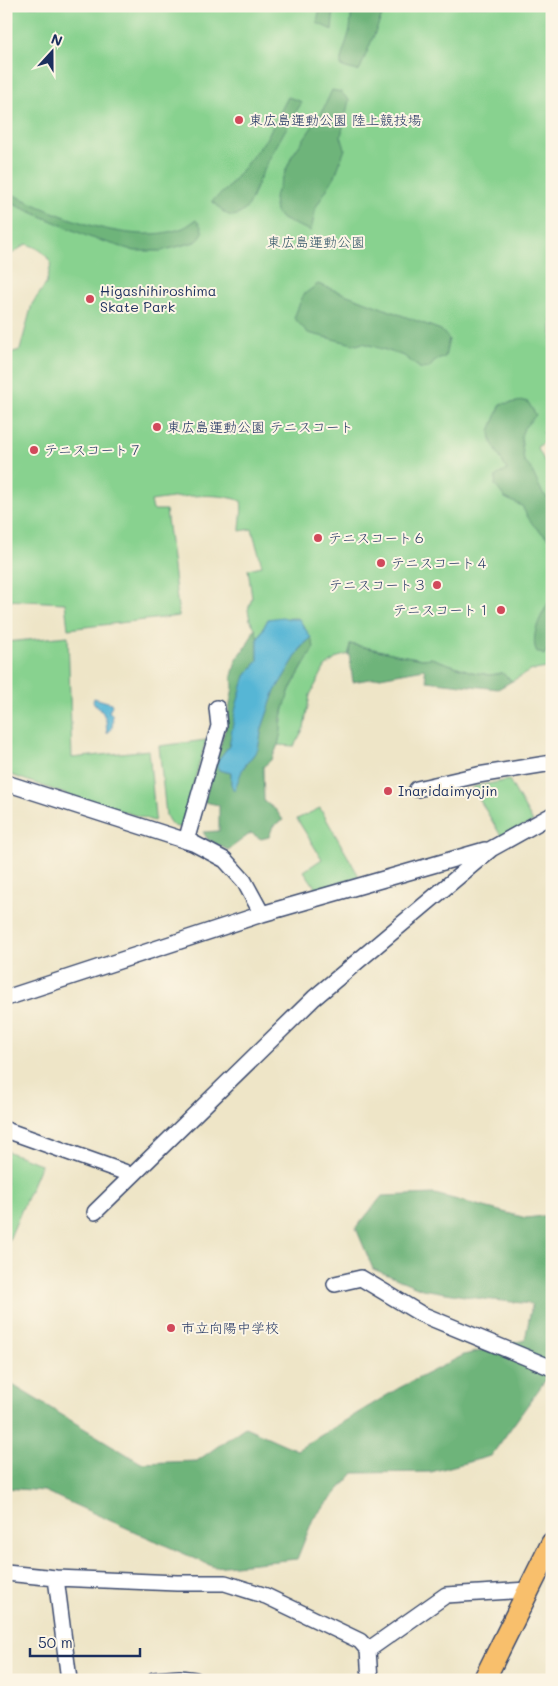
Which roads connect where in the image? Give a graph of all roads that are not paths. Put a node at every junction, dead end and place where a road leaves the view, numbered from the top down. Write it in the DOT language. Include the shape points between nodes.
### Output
graph roads {
  1 [pos="217,708"];
  2 [pos="552,763"];
  3 [pos="6,783"];
  4 [pos="417,789"];
  5 [pos="552,815"];
  6 [pos="186,841"];
  7 [pos="491,849"];
  8 [pos="262,914"];
  9 [pos="6,998"];
  10 [pos="6,1130"];
  11 [pos="130,1178"];
  12 [pos="95,1212"];
  13 [pos="335,1284"];
  14 [pos="552,1368"];
  15 [pos="552,1543"];
  16 [pos="6,1572"];
  17 [pos="56,1578"];
  18 [pos="528,1590"];
  19 [pos="368,1650"];
  20 [pos="69,1680"];
  21 [pos="154,1680"];
  22 [pos="195,1680"];
  23 [pos="370,1680"];
  24 [pos="484,1680"];
  1 -- 6 [label="street" via="219,726"];
  2 -- 4 [label="street"];
  3 -- 6 [label="street"];
  5 -- 7 [label="street"];
  6 -- 8 [label="street" via="225,860 244,881"];
  7 -- 8 [label="street"];
  7 -- 11 [label="street" via="314,998"];
  8 -- 9 [label="street"];
  10 -- 11 [label="street" via="124,1172"];
  11 -- 12 [label="street"];
  13 -- 14 [label="street" via="361,1278 421,1314"];
  15 -- 18 [label="highway"];
  16 -- 17 [label="street"];
  17 -- 19 [label="street" via="225,1583 266,1596 360,1641"];
  17 -- 20 [label="street"];
  18 -- 19 [label="street" via="446,1594"];
  18 -- 24 [label="highway"];
  19 -- 23 [label="street"];
  21 -- 22 [label="street"];
}
